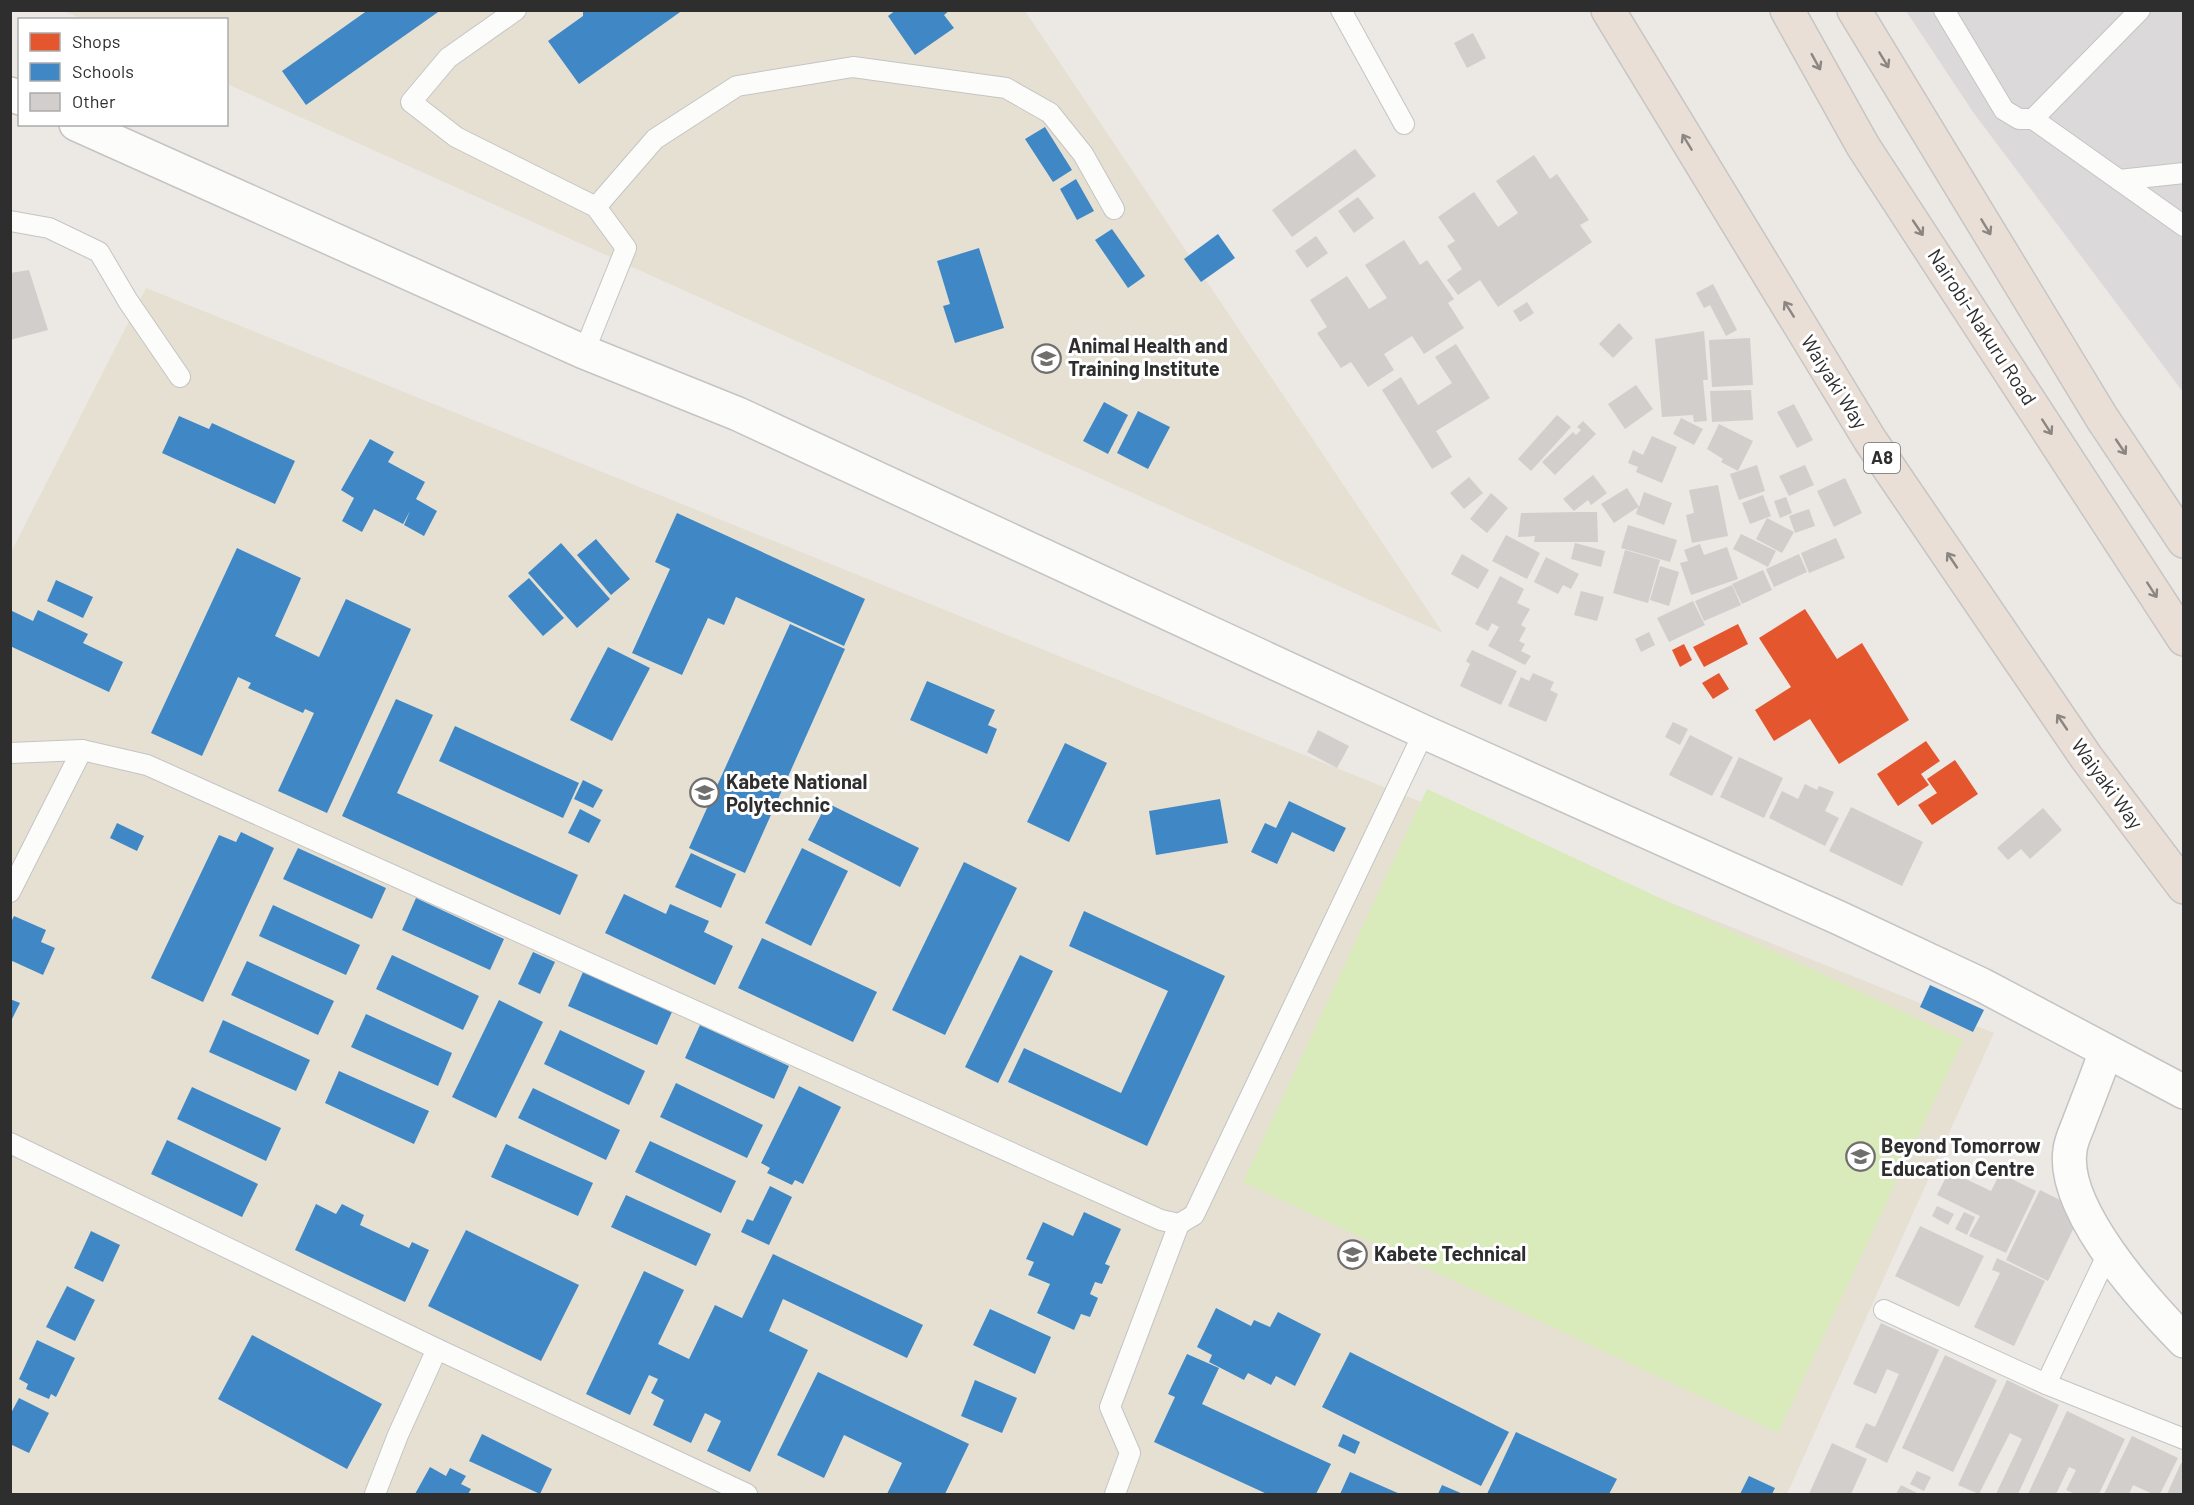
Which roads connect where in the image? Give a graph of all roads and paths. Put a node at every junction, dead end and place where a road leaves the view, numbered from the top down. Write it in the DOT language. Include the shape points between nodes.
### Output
graph roads {
  1 [pos="516,10"];
  2 [pos="1341,10"];
  3 [pos="1608,10"];
  4 [pos="1787,10"];
  5 [pos="1854,10"];
  6 [pos="1944,10"];
  7 [pos="2140,10"];
  8 [pos="2032,119"];
  9 [pos="1404,124"];
  10 [pos="80,126"];
  11 [pos="2184,173"];
  12 [pos="2119,180"];
  13 [pos="596,207"];
  14 [pos="1114,209"];
  15 [pos="10,221"];
  16 [pos="2184,226"];
  17 [pos="584,352"];
  18 [pos="180,377"];
  19 [pos="2184,540"];
  20 [pos="2184,639"];
  21 [pos="1424,732"];
  22 [pos="82,750"];
  23 [pos="10,753"];
  24 [pos="2184,887"];
  25 [pos="10,892"];
  26 [pos="2106,1051"];
  27 [pos="2184,1092"];
  28 [pos="10,1143"];
  29 [pos="1179,1224"];
  30 [pos="2109,1251"];
  31 [pos="1884,1310"];
  32 [pos="2184,1341"];
  33 [pos="437,1349"];
  34 [pos="2046,1384"];
  35 [pos="2184,1439"];
  36 [pos="375,1494"];
  37 [pos="747,1494"];
  38 [pos="1115,1494"];
  1 -- 13 [label="lane" via="448,58 411,102 456,136"];
  2 -- 9 [label="lane"];
  24 -- 3 [label="highway, Waiyaki Way / A8, one-way" via="2086,758 1870,440"];
  4 -- 20 [label="highway, Nairobi-Nakuru Road, one-way" via="1863,146"];
  5 -- 19 [label="highway, one-way" via="2102,418"];
  6 -- 8 [label="lane" via="2004,110 2019,119"];
  7 -- 8 [label="lane"];
  8 -- 12 [label="lane"];
  10 -- 17 [label="street"];
  11 -- 12 [label="lane"];
  12 -- 16 [label="lane"];
  13 -- 14 [label="lane" via="654,139 736,86 853,67 1006,88 1050,113 1083,154"];
  13 -- 17 [label="lane" via="626,248"];
  15 -- 18 [label="lane" via="50,228 99,252"];
  17 -- 21 [label="street" via="749,419"];
  21 -- 26 [label="street" via="1982,985"];
  21 -- 29 [label="lane" via="1194,1215"];
  22 -- 23 [label="lane"];
  22 -- 25 [label="lane"];
  22 -- 29 [label="lane" via="147,765 1150,1215"];
  26 -- 27 [label="street"];
  26 -- 30 [label="street" via="2070,1148 2068,1171 2081,1205"];
  28 -- 33 [label="lane"];
  29 -- 38 [label="lane" via="1110,1407 1130,1453"];
  30 -- 32 [label="street" via="2142,1298"];
  30 -- 34 [label="lane"];
  31 -- 34 [label="lane"];
  33 -- 36 [label="lane"];
  33 -- 37 [label="lane"];
  34 -- 35 [label="lane"];
}
